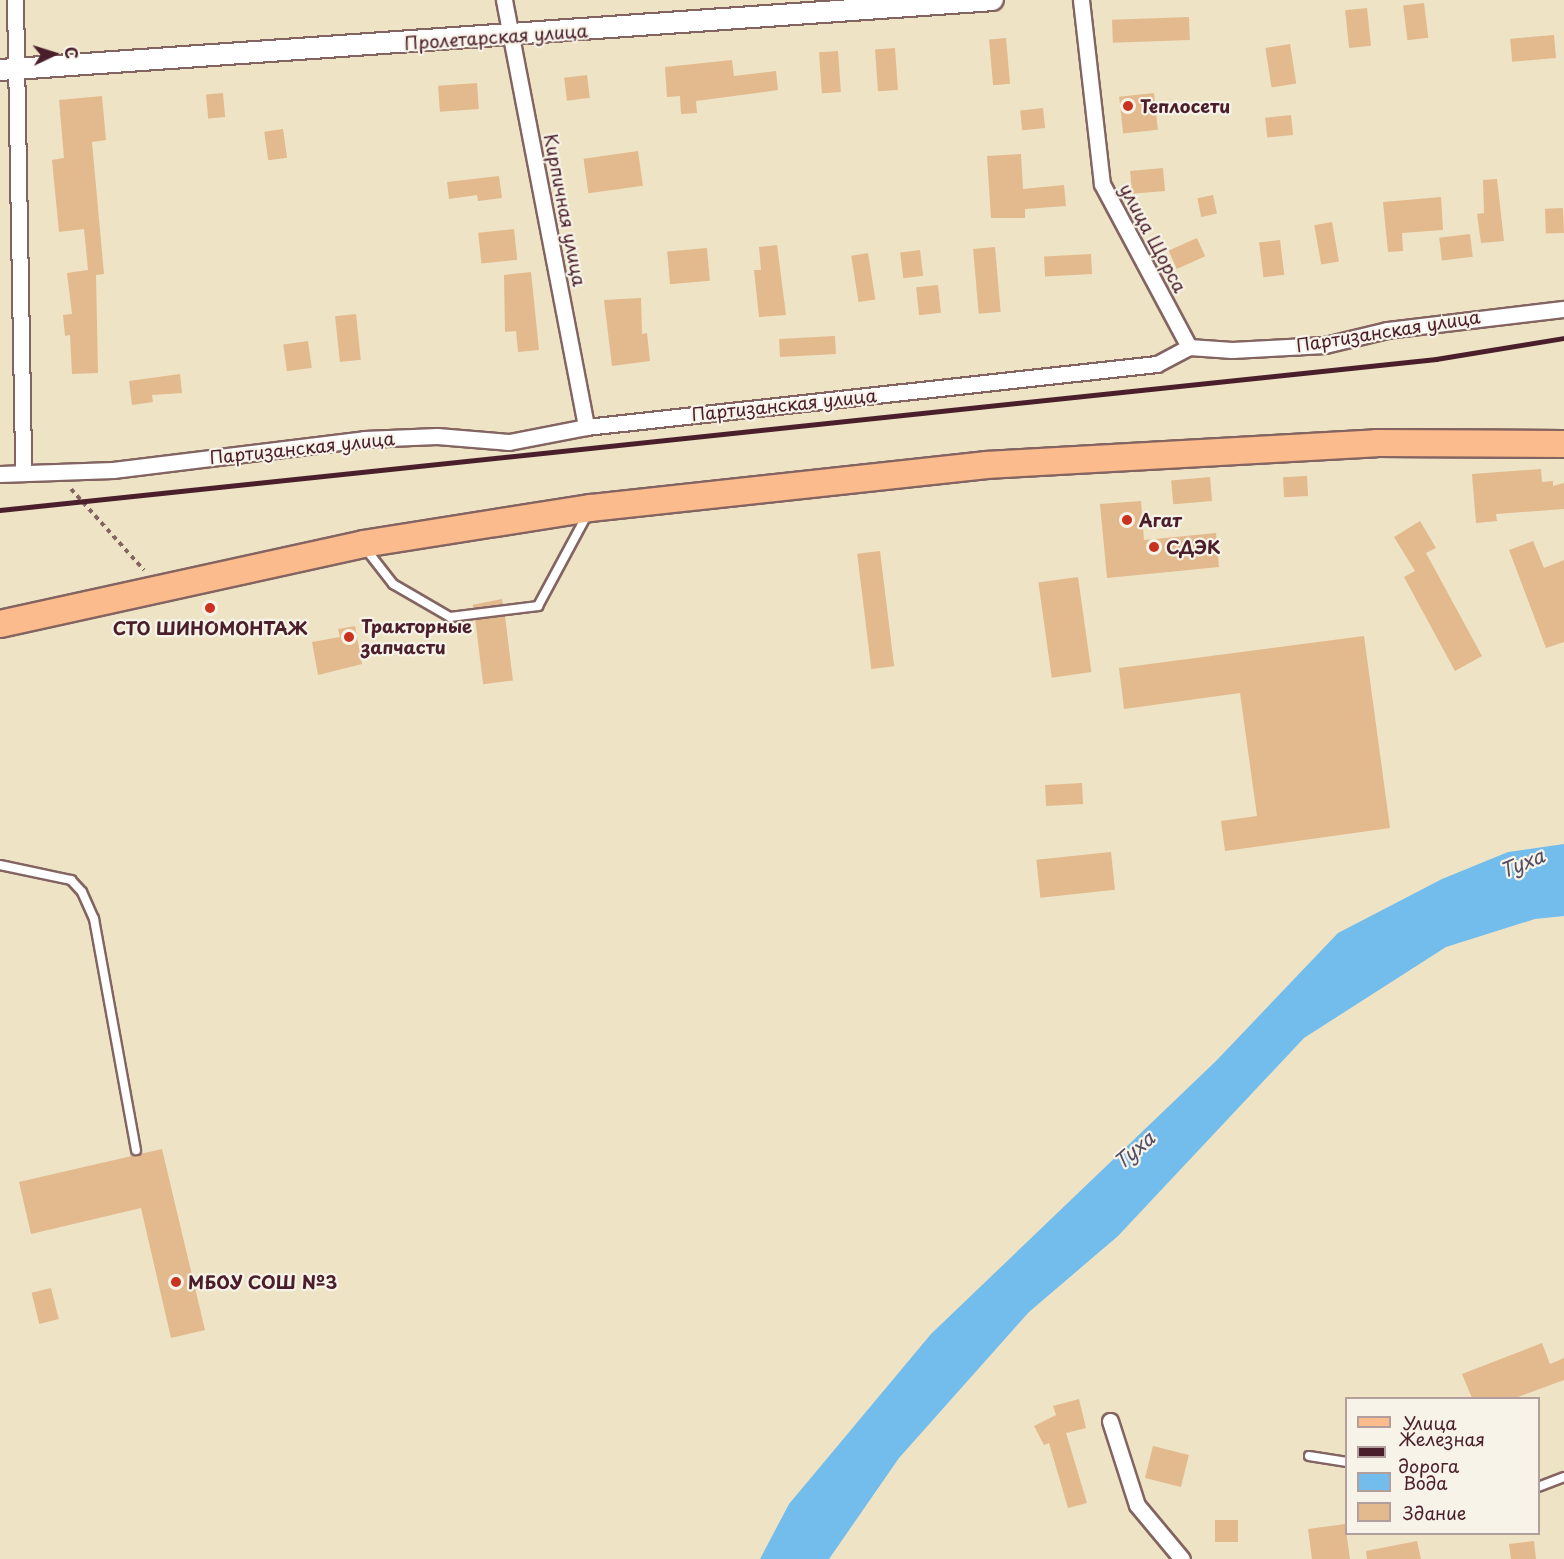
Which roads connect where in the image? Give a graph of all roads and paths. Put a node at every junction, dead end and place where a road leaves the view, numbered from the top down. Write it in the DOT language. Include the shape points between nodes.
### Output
graph roads {
  1 [pos="15,0"];
  2 [pos="504,0"];
  3 [pos="993,0"];
  4 [pos="1081,0"];
  5 [pos="513,36"];
  6 [pos="9,70"];
  7 [pos="1564,309"];
  8 [pos="1189,347"];
  9 [pos="586,427"];
  10 [pos="1564,444"];
  11 [pos="23,470"];
  12 [pos="55,470"];
  13 [pos="0,474"];
  14 [pos="591,508"];
  15 [pos="363,544"];
  16 [pos="162,587"];
  17 [pos="0,624"];
  18 [pos="0,865"];
  19 [pos="136,1150"];
  20 [pos="1110,1421"];
  21 [pos="1309,1456"];
  22 [pos="1345,1462"];
  23 [pos="1564,1477"];
  24 [pos="1540,1487"];
  25 [pos="1182,1559"];
  1 -- 6 [label="street"];
  2 -- 5 [label="street, Кирпичная улица"];
  3 -- 5 [label="street, Пролетарская улица"];
  4 -- 8 [label="street, улица Щорса" via="1102,184"];
  5 -- 6 [label="street, Пролетарская улица"];
  5 -- 9 [label="street, Кирпичная улица"];
  6 -- 11 [label="street"];
  7 -- 8 [label="street, Партизанская улица" via="1387,330 1325,345 1232,350"];
  8 -- 9 [label="street, Партизанская улица" via="1157,364"];
  9 -- 12 [label="street, Партизанская улица" via="509,442 437,436 364,439 113,470"];
  10 -- 14 [label="main road" via="1376,443 986,465"];
  11 -- 12 [label="street, Партизанская улица"];
  11 -- 13 [label="street, Партизанская улица"];
  12 -- 16 [label="path" via="92,515"];
  14 -- 15 [label="main road"];
  14 -- 15 [label="lane" via="538,606 450,617 393,584"];
  15 -- 16 [label="main road"];
  16 -- 17 [label="main road"];
  18 -- 19 [label="lane" via="70,880 82,892 94,920"];
  20 -- 25 [label="street" via="1137,1505"];
  21 -- 22 [label="lane"];
  23 -- 24 [label="lane"];
}
